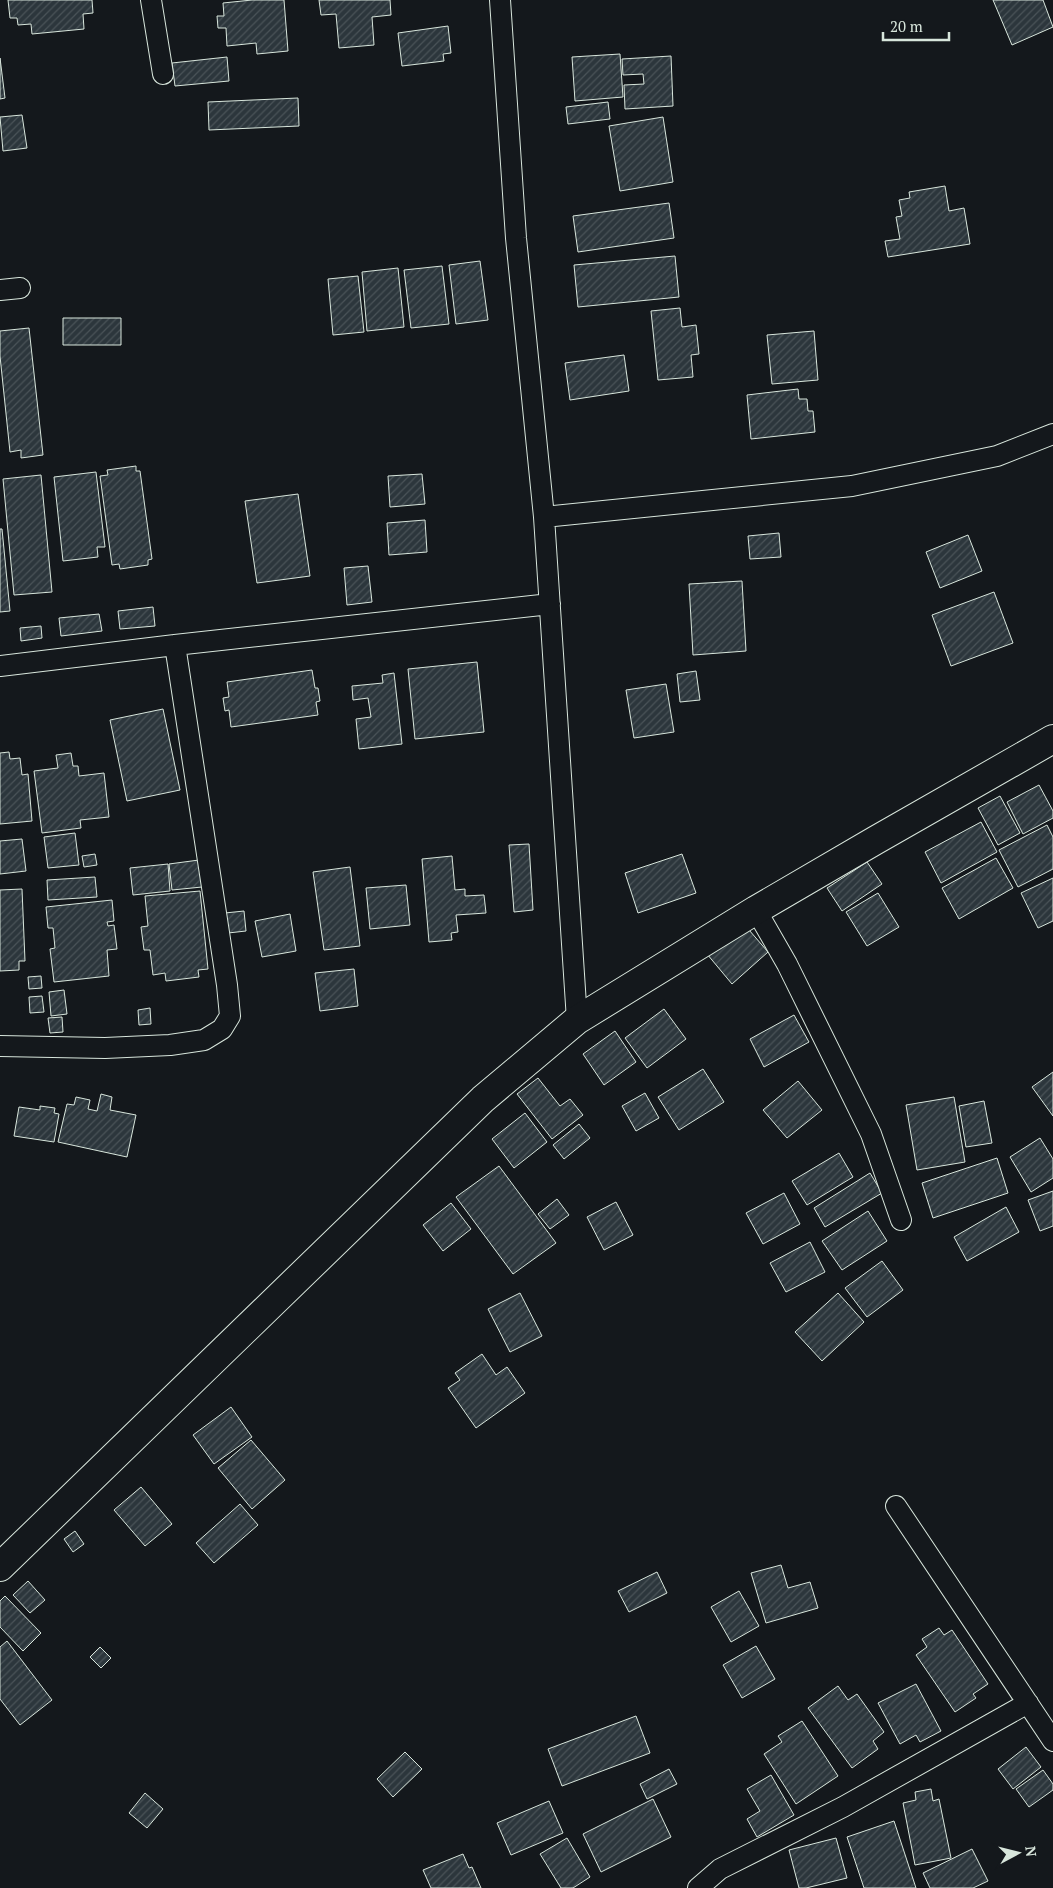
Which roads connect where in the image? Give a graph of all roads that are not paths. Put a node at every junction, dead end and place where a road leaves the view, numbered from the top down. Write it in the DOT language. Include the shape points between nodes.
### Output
graph roads {
  1 [pos="151,0"];
  2 [pos="500,0"];
  3 [pos="164,74"];
  4 [pos="20,288"];
  5 [pos="0,290"];
  6 [pos="1053,434"];
  7 [pos="544,517"];
  8 [pos="550,604"];
  9 [pos="175,645"];
  10 [pos="0,666"];
  11 [pos="1053,739"];
  12 [pos="756,910"];
  13 [pos="577,1020"];
  14 [pos="0,1046"];
  15 [pos="901,1220"];
  16 [pos="896,1506"];
  17 [pos="0,1567"];
  18 [pos="1028,1704"];
  19 [pos="1053,1741"];
  20 [pos="698,1888"];
  1 -- 3 [label="street"];
  2 -- 7 [label="street" via="516,238"];
  4 -- 5 [label="street"];
  6 -- 7 [label="street" via="997,456 852,486"];
  7 -- 8 [label="street"];
  8 -- 9 [label="street"];
  8 -- 13 [label="street"];
  9 -- 10 [label="street"];
  9 -- 14 [label="street" via="230,1016 222,1029 204,1040 170,1045 105,1048"];
  11 -- 12 [label="street"];
  12 -- 13 [label="street"];
  12 -- 15 [label="street" via="787,964 871,1134"];
  13 -- 17 [label="street" via="483,1099"];
  16 -- 18 [label="street"];
  18 -- 19 [label="street"];
  18 -- 20 [label="street" via="843,1807 720,1869"];
}
